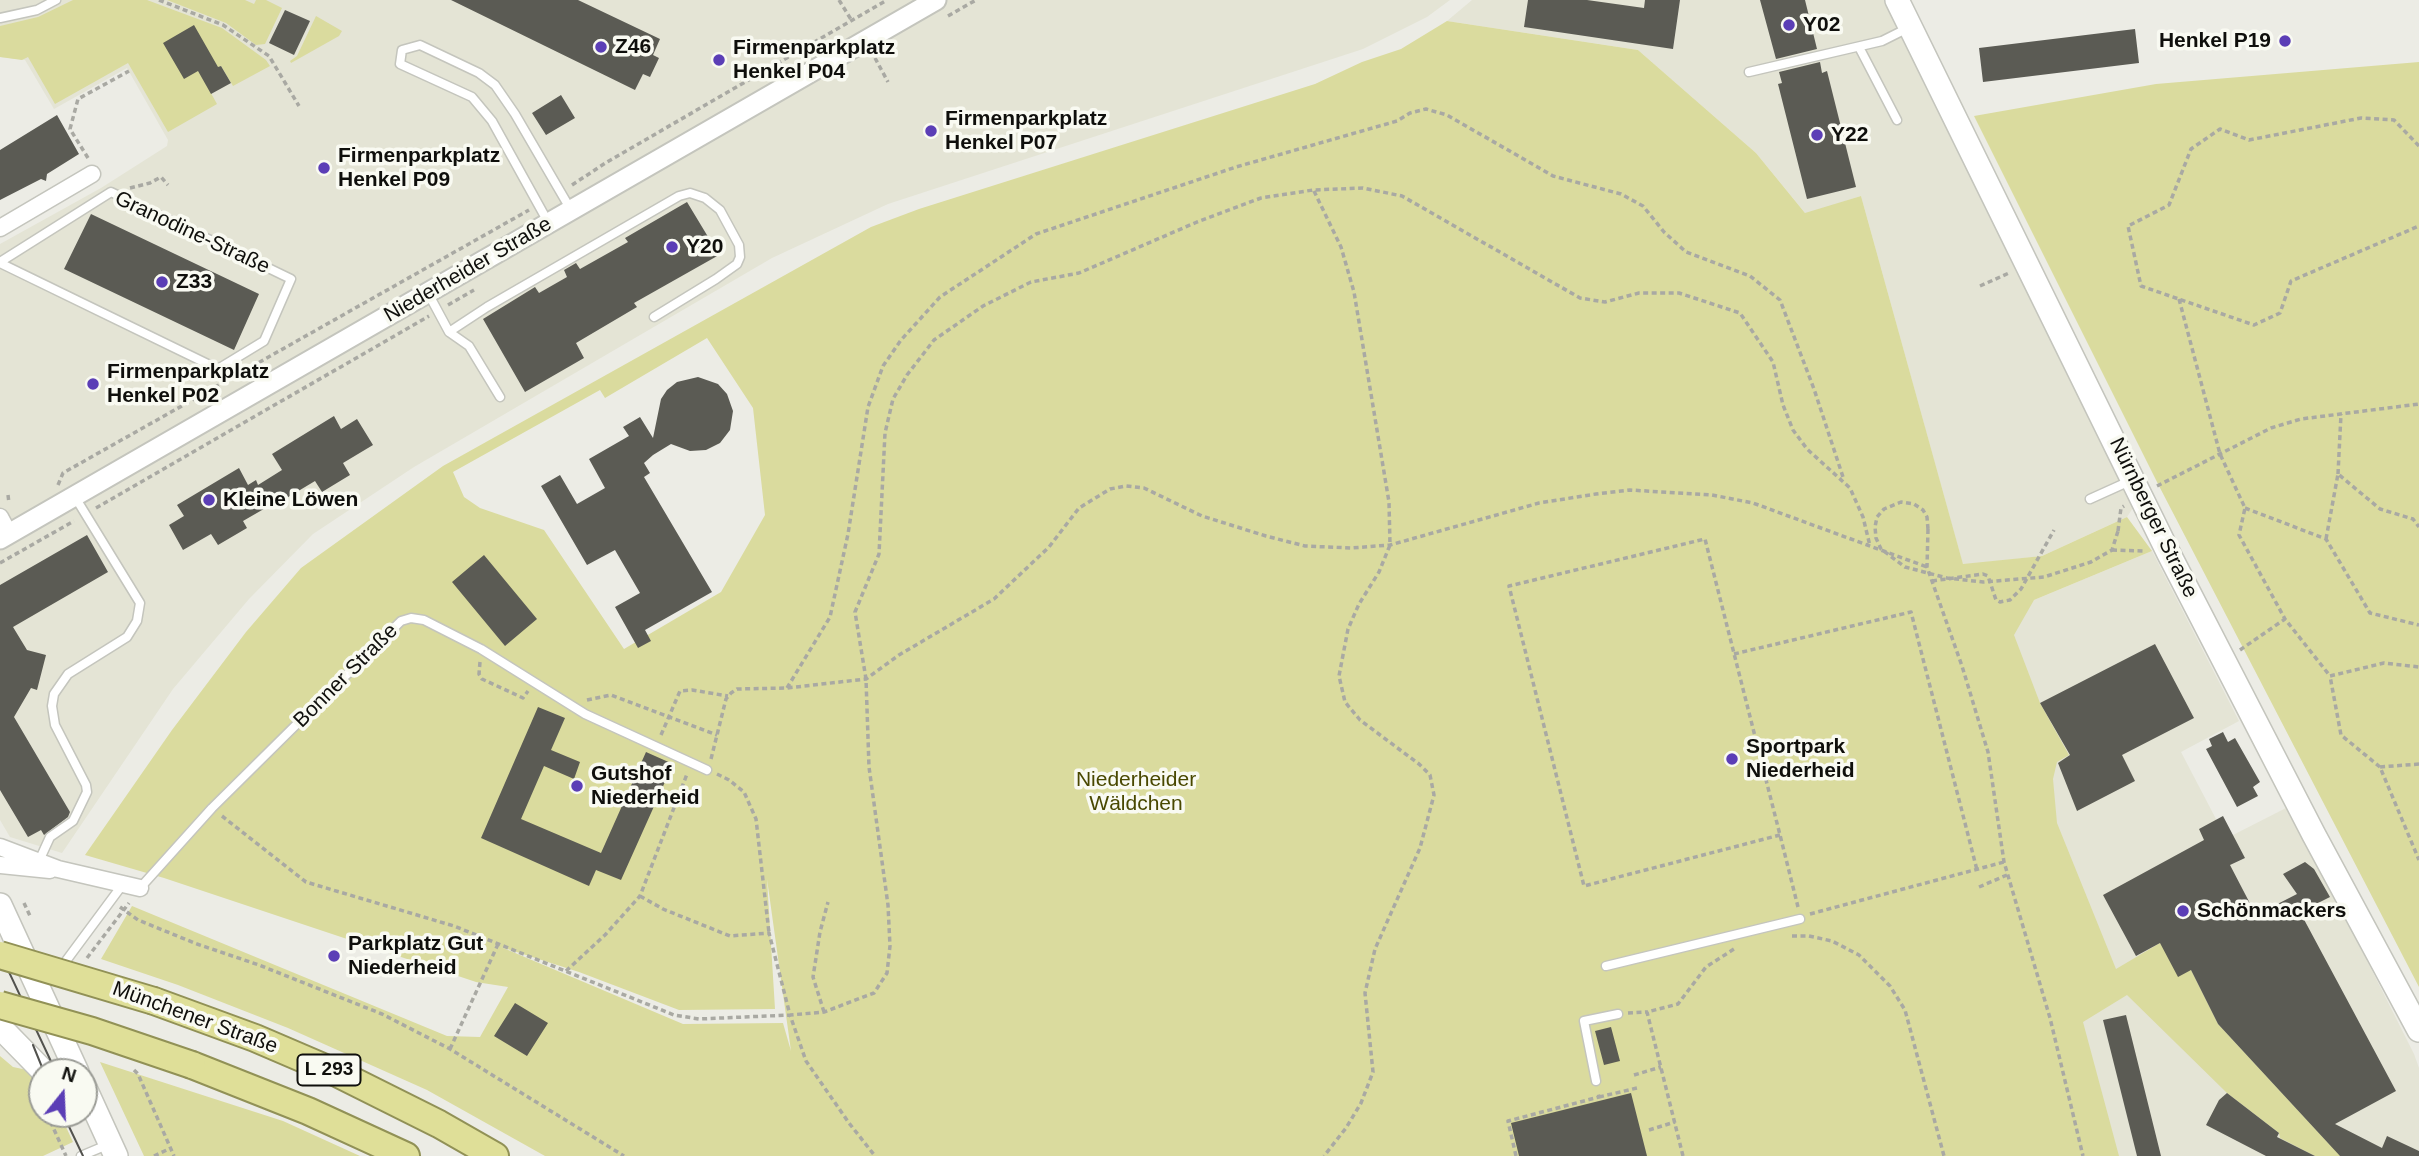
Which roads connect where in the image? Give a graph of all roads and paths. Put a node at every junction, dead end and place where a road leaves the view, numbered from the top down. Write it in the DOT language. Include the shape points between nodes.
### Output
graph roads {
  1 [pos="56,0"];
  2 [pos="159,0"];
  3 [pos="839,0"];
  4 [pos="887,0"];
  5 [pos="936,0"];
  6 [pos="1897,0"];
  7 [pos="0,19"];
  8 [pos="852,21"];
  9 [pos="1910,27"];
  10 [pos="1859,47"];
  11 [pos="874,58"];
  12 [pos="129,71"];
  13 [pos="1749,72"];
  14 [pos="888,82"];
  15 [pos="299,106"];
  16 [pos="1897,120"];
  17 [pos="2409,136"];
  18 [pos="2419,136"];
  19 [pos="2419,146"];
  20 [pos="91,168"];
  21 [pos="148,184"];
  22 [pos="168,184"];
  23 [pos="1313,190"];
  24 [pos="561,192"];
  25 [pos="538,205"];
  26 [pos="571,210"];
  27 [pos="549,224"];
  28 [pos="2419,226"];
  29 [pos="0,228"];
  30 [pos="0,262"];
  31 [pos="2027,264"];
  32 [pos="1980,286"];
  33 [pos="428,293"];
  34 [pos="2179,299"];
  35 [pos="654,317"];
  36 [pos="449,332"];
  37 [pos="500,397"];
  38 [pos="2419,404"];
  39 [pos="2340,414"];
  40 [pos="2220,454"];
  41 [pos="63,473"];
  42 [pos="2338,474"];
  43 [pos="1844,482"];
  44 [pos="2137,487"];
  45 [pos="8,495"];
  46 [pos="75,496"];
  47 [pos="2090,499"];
  48 [pos="2245,508"];
  49 [pos="4,523"];
  50 [pos="2419,527"];
  51 [pos="2054,530"];
  52 [pos="2118,531"];
  53 [pos="2326,539"];
  54 [pos="1390,545"];
  55 [pos="1870,546"];
  56 [pos="2112,550"];
  57 [pos="2169,554"];
  58 [pos="1927,567"];
  59 [pos="1931,581"];
  60 [pos="2285,619"];
  61 [pos="2419,625"];
  62 [pos="2244,648"];
  63 [pos="481,649"];
  64 [pos="1734,654"];
  65 [pos="2419,667"];
  66 [pos="2330,676"];
  67 [pos="866,679"];
  68 [pos="533,682"];
  69 [pos="787,688"];
  70 [pos="728,696"];
  71 [pos="573,706"];
  72 [pos="668,717"];
  73 [pos="717,734"];
  74 [pos="656,746"];
  75 [pos="692,763"];
  76 [pos="2419,764"];
  77 [pos="2380,768"];
  78 [pos="707,770"];
  79 [pos="212,808"];
  80 [pos="1780,835"];
  81 [pos="0,847"];
  82 [pos="2419,860"];
  83 [pos="39,861"];
  84 [pos="2004,862"];
  85 [pos="0,864"];
  86 [pos="58,870"];
  87 [pos="1976,870"];
  88 [pos="2007,875"];
  89 [pos="123,884"];
  90 [pos="1979,887"];
  91 [pos="140,888"];
  92 [pos="640,896"];
  93 [pos="828,902"];
  94 [pos="0,905"];
  95 [pos="124,910"];
  96 [pos="1800,919"];
  97 [pos="769,933"];
  98 [pos="1783,935"];
  99 [pos="499,942"];
  100 [pos="1741,945"];
  101 [pos="0,955"];
  102 [pos="85,961"];
  103 [pos="1605,966"];
  104 [pos="566,971"];
  105 [pos="45,1001"];
  106 [pos="0,1005"];
  107 [pos="824,1012"];
  108 [pos="790,1014"];
  109 [pos="1618,1014"];
  110 [pos="0,1027"];
  111 [pos="2419,1030"];
  112 [pos="450,1049"];
  113 [pos="30,1058"];
  114 [pos="71,1058"];
  115 [pos="127,1065"];
  116 [pos="1661,1067"];
  117 [pos="1634,1075"];
  118 [pos="1596,1081"];
  119 [pos="1637,1088"];
  120 [pos="1599,1097"];
  121 [pos="98,1117"];
  122 [pos="1675,1122"];
  123 [pos="53,1128"];
  124 [pos="95,1128"];
  125 [pos="1648,1130"];
  126 [pos="171,1148"];
  127 [pos="113,1150"];
  128 [pos="66,1156"];
  129 [pos="80,1156"];
  130 [pos="154,1156"];
  131 [pos="174,1156"];
  132 [pos="406,1156"];
  133 [pos="495,1156"];
  134 [pos="624,1156"];
  135 [pos="875,1156"];
  136 [pos="1324,1156"];
  137 [pos="1516,1156"];
  138 [pos="1684,1156"];
  139 [pos="1944,1156"];
  140 [pos="2083,1156"];
  1 -- 7 [label="lane"];
  2 -- 15 [label="path" via="223,25 270,56"];
  3 -- 8 [label="path"];
  4 -- 8 [label="path"];
  5 -- 26 [label="street, Niederheider Straße"];
  6 -- 9 [label="main road, Nürnberger Straße"];
  8 -- 24 [label="path"];
  9 -- 10 [label="lane"];
  9 -- 31 [label="main road, Nürnberger Straße"];
  10 -- 13 [label="lane"];
  10 -- 16 [label="lane"];
  11 -- 14 [label="path"];
  12 -- 20 [label="path" via="78,99 70,129"];
  17 -- 18 [label="path"];
  17 -- 19 [label="path"];
  17 -- 34 [label="path" via="2393,120 2361,118 2249,140 2220,129 2192,149 2169,205 2128,226 2141,286"];
  20 -- 29 [label="street"];
  21 -- 22 [label="path" via="161,177"];
  23 -- 43 [label="path" via="1363,188 1402,196 1580,298 1605,302 1639,293 1679,293 1740,313 1773,362 1793,430"];
  23 -- 54 [label="path" via="1341,247 1354,292 1389,502"];
  23 -- 67 [label="path" via="1261,198 1079,273 1031,282 983,306 934,340 893,399 884,433 879,554 855,612"];
  24 -- 25 [label="lane" via="495,85 420,45 402,50 400,64 472,97 492,121"];
  24 -- 26 [label="lane"];
  25 -- 27 [label="lane"];
  25 -- 41 [label="path"];
  26 -- 27 [label="street, Niederheider Straße"];
  27 -- 33 [label="street, Niederheider Straße"];
  28 -- 34 [label="path" via="2291,281 2280,313 2254,325"];
  30 -- 30 [label="lane, Granodine-Straße" via="218,369 264,341 291,279 111,192"];
  31 -- 32 [label="path"];
  31 -- 44 [label="main road, Nürnberger Straße"];
  33 -- 36 [label="lane"];
  33 -- 46 [label="street, Niederheider Straße"];
  34 -- 40 [label="path"];
  35 -- 36 [label="lane" via="716,279 740,257 740,246 720,210 705,198 690,193 679,196"];
  36 -- 37 [label="lane" via="469,346"];
  38 -- 39 [label="path"];
  39 -- 40 [label="path" via="2271,428"];
  39 -- 42 [label="path"];
  40 -- 44 [label="path"];
  40 -- 48 [label="path"];
  42 -- 50 [label="path" via="2381,509 2413,519"];
  42 -- 53 [label="path"];
  43 -- 55 [label="path" via="1863,517"];
  43 -- 69 [label="path" via="1780,300 1750,276 1686,252 1643,206 1621,194 1553,176 1447,115 1426,109 1036,234 940,297 883,366 868,407 830,617"];
  44 -- 47 [label="lane"];
  44 -- 57 [label="main road, Nürnberger Straße"];
  45 -- 49 [label="path"];
  46 -- 49 [label="street, Niederheider Straße"];
  46 -- 83 [label="lane" via="140,603 137,621 127,637 68,674 54,694 55,725 87,792 73,821 50,837"];
  48 -- 53 [label="path"];
  48 -- 60 [label="path" via="2239,536"];
  51 -- 59 [label="path" via="2010,600 1996,600 1988,576 1983,574"];
  52 -- 56 [label="path, bridge"];
  53 -- 61 [label="path" via="2370,613"];
  54 -- 55 [label="path" via="1538,503 1630,490 1712,495 1753,503"];
  54 -- 67 [label="path" via="1305,546 1202,516 1144,488 1110,489 1079,508 1049,547 994,598"];
  54 -- 136 [label="path" via="1348,629 1339,676 1345,702 1360,720 1430,775 1434,795 1420,848 1375,949 1365,993 1373,1072 1361,1103"];
  55 -- 58 [label="path"];
  56 -- 57 [label="path"];
  56 -- 58 [label="path, bridge" via="2051,575 1972,582 1905,567 1881,549 1875,533 1880,512 1898,502 1925,512"];
  57 -- 111 [label="main road, Nürnberger Straße"];
  58 -- 59 [label="path"];
  59 -- 84 [label="path" via="1988,752"];
  60 -- 62 [label="path"];
  60 -- 66 [label="path"];
  63 -- 68 [label="lane, Bonner Straße"];
  63 -- 68 [label="path" via="482,680 523,698"];
  63 -- 79 [label="lane, Bonner Straße" via="424,620 401,621"];
  64 -- 80 [label="path"];
  64 -- 80 [label="path" via="1705,539 1509,586 1584,886"];
  64 -- 87 [label="path" via="1911,612"];
  65 -- 66 [label="path" via="2384,663"];
  66 -- 77 [label="path" via="2341,735"];
  67 -- 69 [label="path"];
  67 -- 107 [label="path" via="869,767 888,905 887,972 874,993"];
  68 -- 71 [label="lane, Bonner Straße"];
  69 -- 70 [label="path" via="737,689"];
  70 -- 72 [label="path" via="680,691"];
  70 -- 73 [label="path"];
  71 -- 72 [label="path" via="611,695"];
  71 -- 74 [label="lane, Bonner Straße"];
  72 -- 73 [label="path"];
  72 -- 74 [label="path"];
  73 -- 78 [label="path"];
  74 -- 75 [label="lane, Bonner Straße"];
  75 -- 78 [label="lane, Bonner Straße"];
  75 -- 92 [label="path"];
  76 -- 77 [label="path"];
  77 -- 82 [label="path"];
  78 -- 97 [label="path" via="729,779 744,792 756,819"];
  79 -- 91 [label="lane, Bonner Straße"];
  79 -- 99 [label="path" via="306,882"];
  80 -- 87 [label="path" via="1800,916"];
  81 -- 83 [label="street"];
  83 -- 86 [label="street"];
  84 -- 87 [label="path"];
  84 -- 88 [label="path"];
  85 -- 86 [label="street"];
  86 -- 89 [label="street"];
  88 -- 90 [label="path"];
  88 -- 140 [label="path" via="2050,1018"];
  89 -- 91 [label="street"];
  89 -- 105 [label="lane"];
  91 -- 95 [label="path"];
  92 -- 97 [label="path" via="730,936"];
  92 -- 104 [label="path"];
  93 -- 107 [label="path" via="813,977"];
  94 -- 105 [label="main road"];
  95 -- 102 [label="path"];
  95 -- 112 [label="path" via="197,944 382,1014"];
  96 -- 103 [label="lane"];
  97 -- 108 [label="path"];
  98 -- 139 [label="path" via="1832,941 1859,955 1890,985 1905,1010"];
  99 -- 104 [label="path"];
  99 -- 112 [label="path"];
  100 -- 116 [label="path" via="1706,967 1678,1004 1647,1012"];
  101 -- 133 [label="highway, Münchener Straße / L 293, bridge" via="154,1001 255,1038 338,1074"];
  104 -- 108 [label="path" via="674,1016"];
  105 -- 114 [label="main road"];
  106 -- 132 [label="highway, L 293, bridge" via="192,1065"];
  107 -- 108 [label="path"];
  108 -- 135 [label="path" via="806,1061"];
  109 -- 118 [label="lane" via="1584,1021"];
  110 -- 113 [label="main road"];
  112 -- 134 [label="path"];
  115 -- 126 [label="path" via="138,1073"];
  116 -- 117 [label="path"];
  116 -- 122 [label="path"];
  118 -- 120 [label="path"];
  119 -- 120 [label="path"];
  120 -- 137 [label="path" via="1508,1121"];
  121 -- 127 [label="main road"];
  122 -- 125 [label="path"];
  122 -- 138 [label="path"];
  123 -- 128 [label="path"];
  124 -- 127 [label="main road"];
  126 -- 130 [label="path"];
  126 -- 131 [label="path"];
  127 -- 129 [label="lane"];
}
